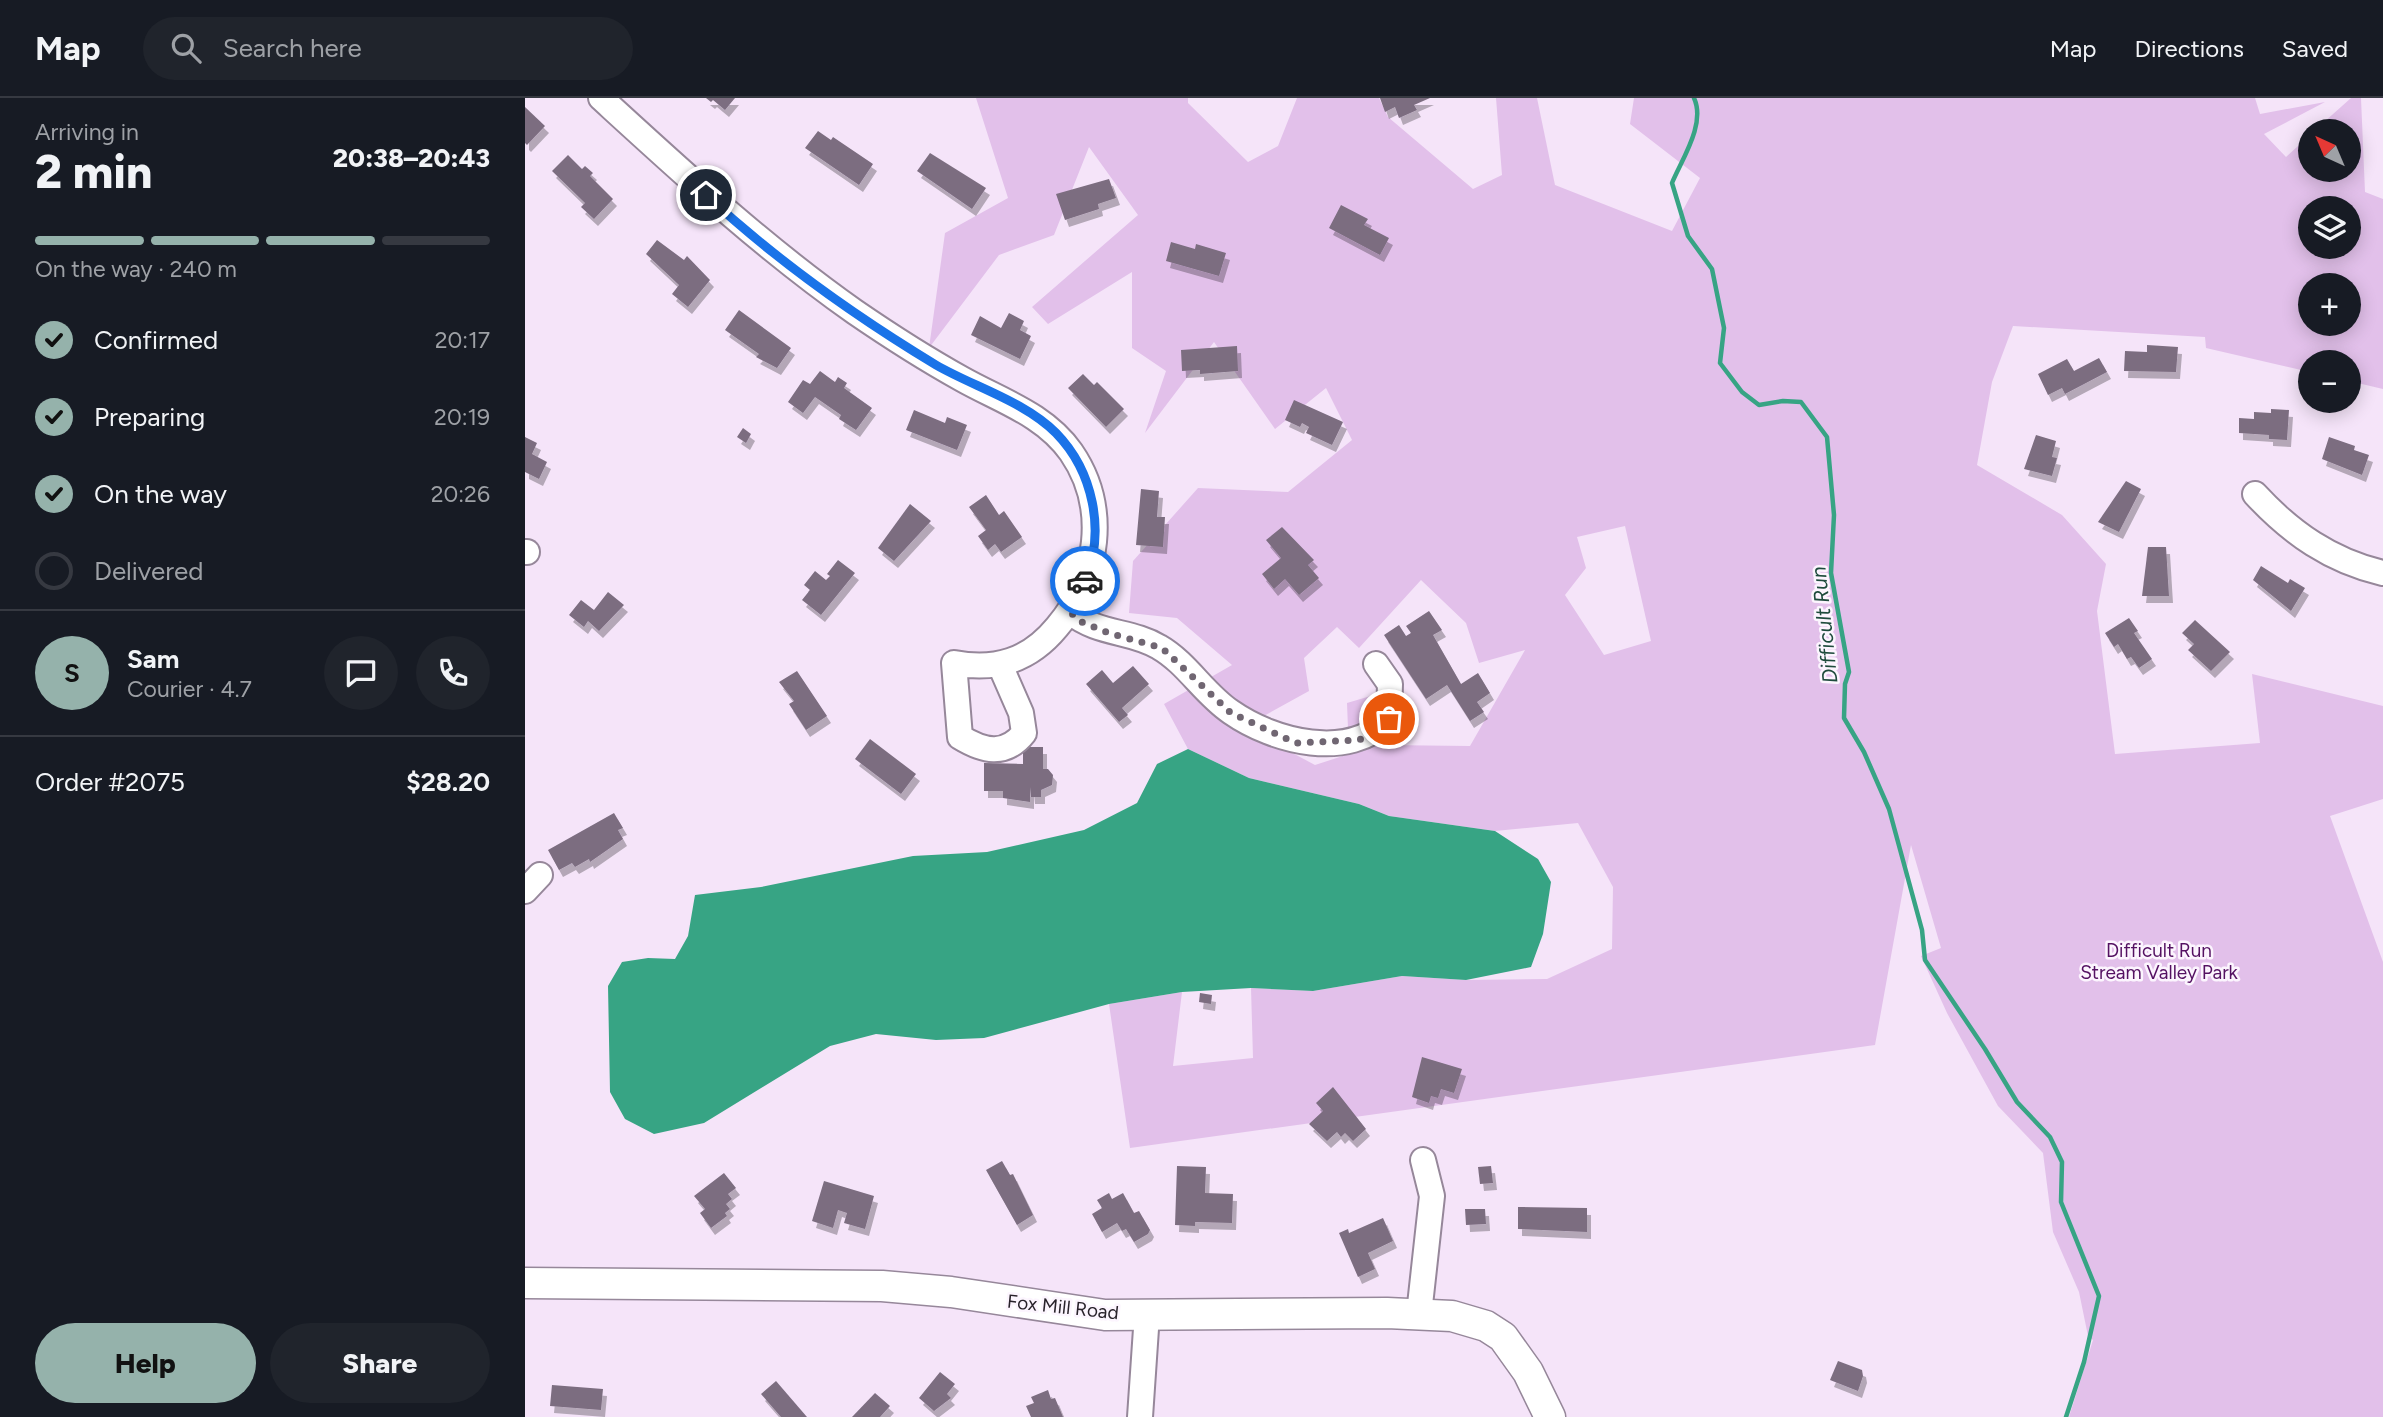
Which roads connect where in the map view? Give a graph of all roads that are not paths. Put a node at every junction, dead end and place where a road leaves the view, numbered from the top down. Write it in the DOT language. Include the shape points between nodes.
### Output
graph roads {
  1 [pos="601,98"];
  2 [pos="2255,494"];
  3 [pos="2383,573"];
  4 [pos="1070,612"];
  5 [pos="1376,664"];
  6 [pos="1000,665"];
  7 [pos="1423,1160"];
  8 [pos="525,1283"];
  9 [pos="1147,1314"];
  10 [pos="1419,1314"];
  11 [pos="1140,1417"];
  12 [pos="1550,1417"];
  1 -- 4 [label="street" via="722,209 855,312 935,364 1019,407 1055,433 1084,476 1095,516 1089,572"];
  2 -- 3 [label="street" via="2313,545"];
  4 -- 5 [label="street" via="1109,633 1162,648 1231,713 1296,743 1359,740 1377,731 1389,719 1389,684"];
  4 -- 6 [label="street" via="1032,649"];
  6 -- 6 [label="street" via="985,668 954,663 960,737 993,751 1014,745 1024,733 1021,713"];
  7 -- 10 [label="street" via="1432,1196"];
  8 -- 9 [label="main road, Fox Mill Road" via="882,1286 1105,1315"];
  9 -- 10 [label="main road, Fox Mill Road"];
  9 -- 11 [label="street"];
  10 -- 12 [label="main road, Fox Mill Road" via="1469,1320 1503,1338 1528,1372"];
}
